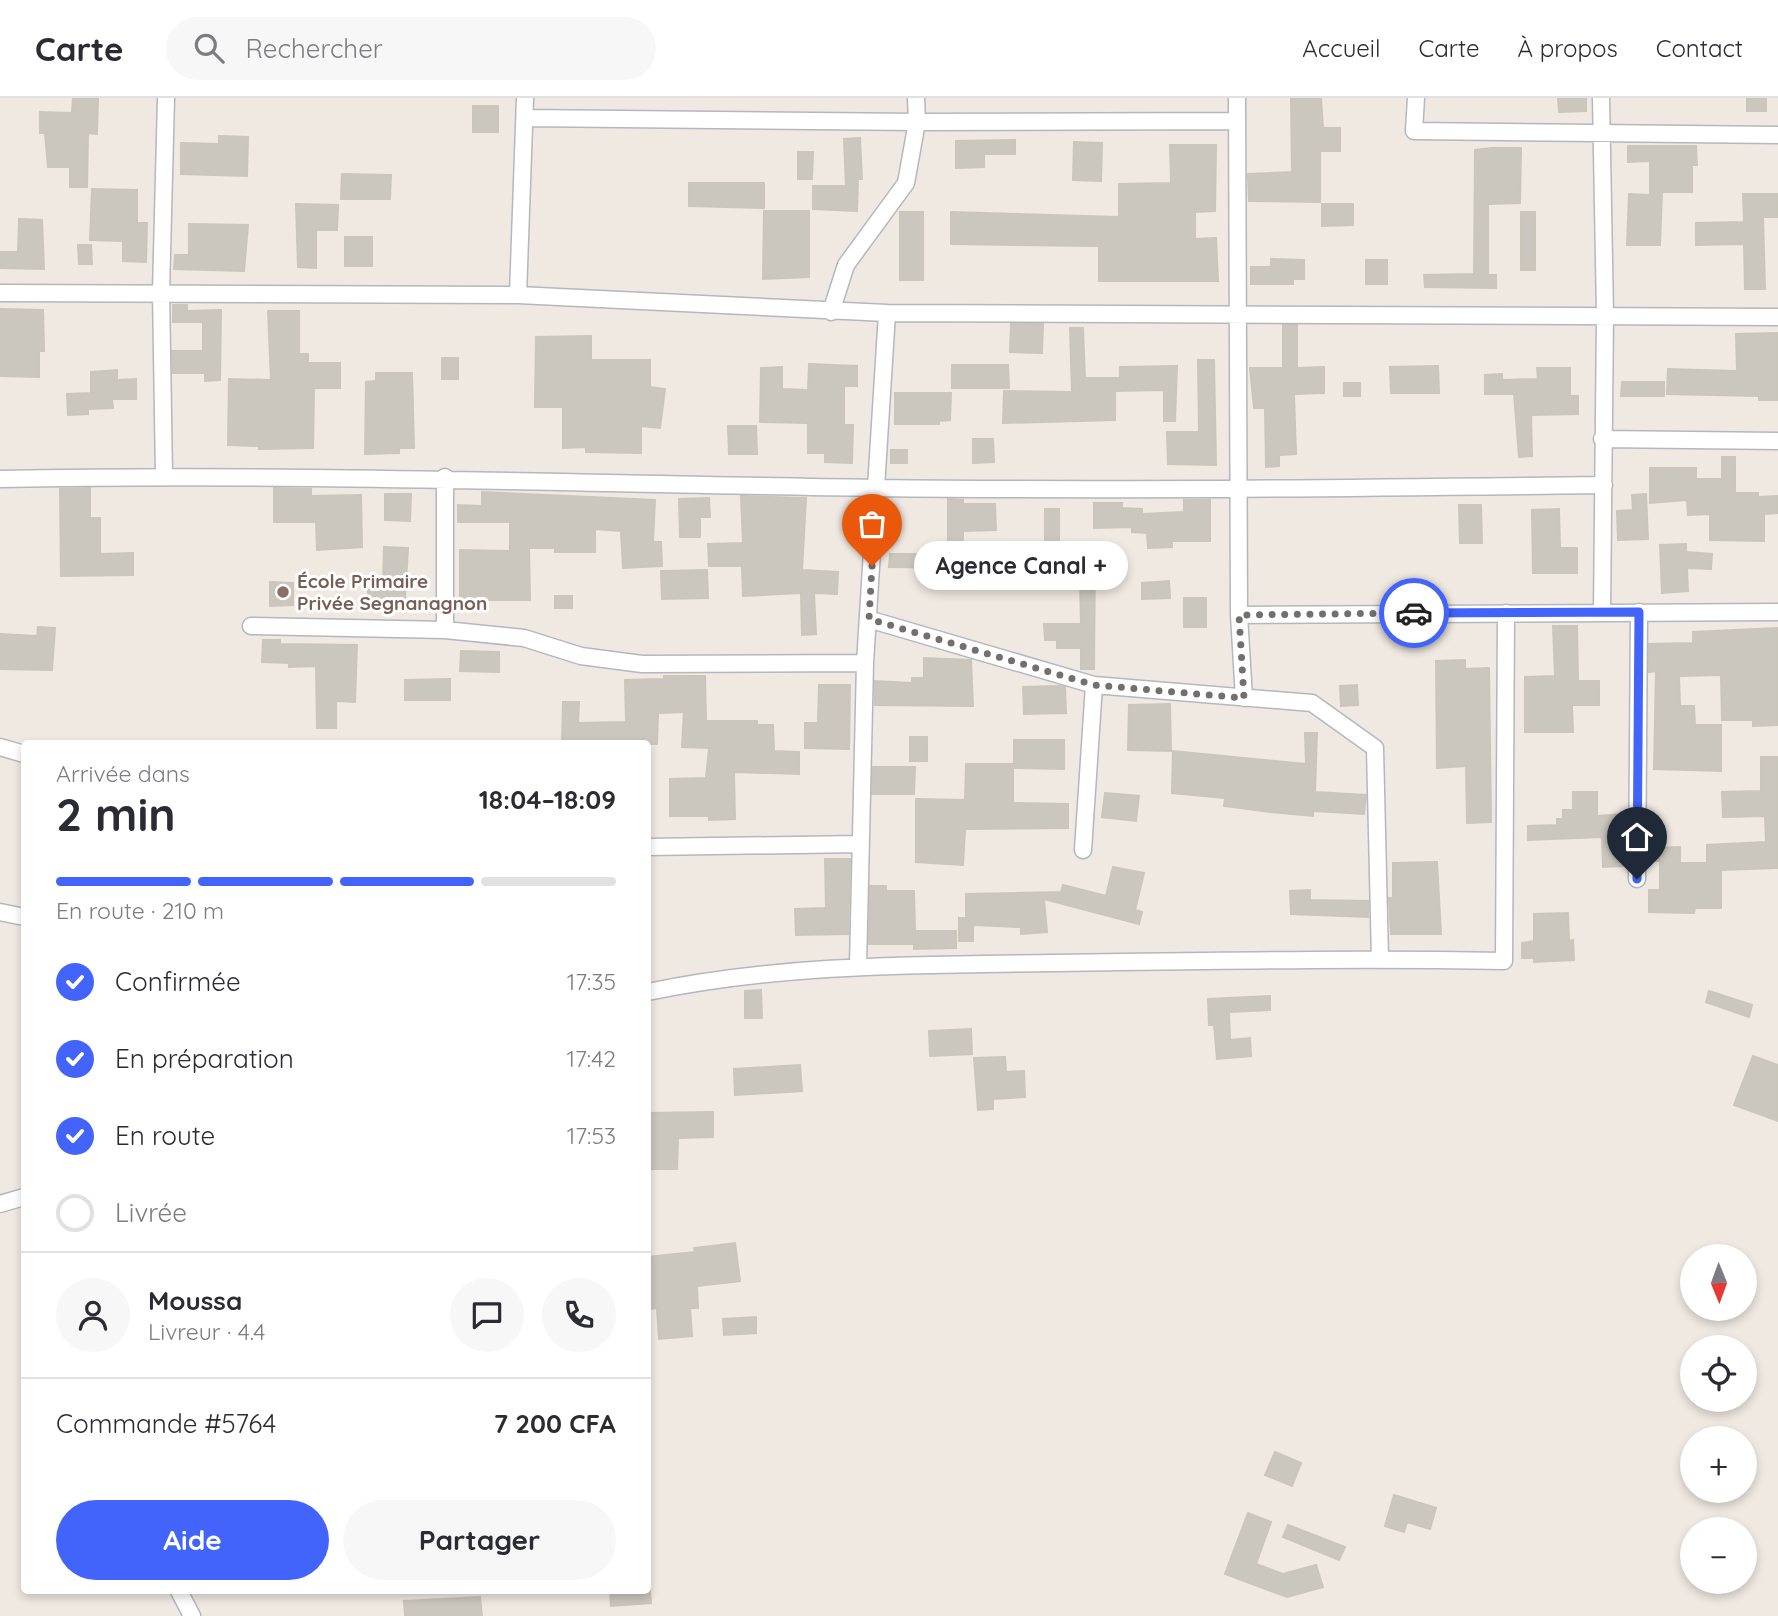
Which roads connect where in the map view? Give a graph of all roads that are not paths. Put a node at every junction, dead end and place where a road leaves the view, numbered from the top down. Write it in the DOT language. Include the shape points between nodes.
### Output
graph roads {
  1 [pos="166,98"];
  2 [pos="525,98"];
  3 [pos="916,98"];
  4 [pos="1237,98"];
  5 [pos="1416,98"];
  6 [pos="1601,98"];
  7 [pos="526,118"];
  8 [pos="1237,121"];
  9 [pos="917,122"];
  10 [pos="1601,132"];
  11 [pos="1778,135"];
  12 [pos="161,292"];
  13 [pos="0,293"];
  14 [pos="518,295"];
  15 [pos="831,312"];
  16 [pos="1238,312"];
  17 [pos="887,313"];
  18 [pos="1605,315"];
  19 [pos="1778,317"];
  20 [pos="1602,439"];
  21 [pos="1778,441"];
  22 [pos="164,475"];
  23 [pos="445,477"];
  24 [pos="0,479"];
  25 [pos="1604,485"];
  26 [pos="877,488"];
  27 [pos="1240,489"];
  28 [pos="1602,612"];
  29 [pos="1639,612"];
  30 [pos="1778,612"];
  31 [pos="1506,613"];
  32 [pos="1239,615"];
  33 [pos="869,619"];
  34 [pos="251,626"];
  35 [pos="445,630"];
  36 [pos="865,663"];
  37 [pos="1094,685"];
  38 [pos="1244,698"];
  39 [pos="0,747"];
  40 [pos="21,753"];
  41 [pos="861,844"];
  42 [pos="651,848"];
  43 [pos="1083,850"];
  44 [pos="1637,879"];
  45 [pos="0,912"];
  46 [pos="21,917"];
  47 [pos="1380,959"];
  48 [pos="858,966"];
  49 [pos="651,991"];
  50 [pos="21,1198"];
  51 [pos="3,1201"];
  52 [pos="181,1594"];
  53 [pos="192,1616"];
  1 -- 12 [label="street"];
  2 -- 7 [label="street"];
  3 -- 9 [label="street"];
  4 -- 8 [label="street"];
  5 -- 10 [label="street" via="1414,131"];
  6 -- 10 [label="street"];
  7 -- 9 [label="street"];
  7 -- 14 [label="street"];
  8 -- 9 [label="street"];
  8 -- 16 [label="street"];
  9 -- 15 [label="street" via="906,183 846,265"];
  10 -- 11 [label="street"];
  10 -- 18 [label="street"];
  12 -- 13 [label="street"];
  12 -- 14 [label="street"];
  12 -- 22 [label="street"];
  14 -- 15 [label="street"];
  15 -- 17 [label="street"];
  16 -- 17 [label="street"];
  16 -- 18 [label="street"];
  16 -- 27 [label="street"];
  17 -- 26 [label="street"];
  18 -- 19 [label="street"];
  18 -- 20 [label="street"];
  20 -- 21 [label="street"];
  20 -- 25 [label="street"];
  22 -- 23 [label="street"];
  22 -- 24 [label="street"];
  23 -- 26 [label="street"];
  23 -- 35 [label="street"];
  25 -- 27 [label="street"];
  25 -- 28 [label="street"];
  26 -- 27 [label="street"];
  26 -- 33 [label="street"];
  27 -- 32 [label="street"];
  28 -- 29 [label="street"];
  28 -- 31 [label="street"];
  29 -- 30 [label="street"];
  29 -- 44 [label="street"];
  31 -- 32 [label="street"];
  31 -- 47 [label="street" via="1504,961"];
  32 -- 38 [label="street"];
  33 -- 36 [label="street"];
  33 -- 37 [label="street"];
  34 -- 35 [label="street"];
  35 -- 36 [label="street" via="524,638 581,656 642,664"];
  36 -- 41 [label="street"];
  37 -- 38 [label="street"];
  37 -- 43 [label="street"];
  38 -- 47 [label="street" via="1312,703 1375,748"];
  39 -- 40 [label="street"];
  41 -- 42 [label="street"];
  41 -- 48 [label="street"];
  45 -- 46 [label="street"];
  47 -- 48 [label="street"];
  48 -- 49 [label="street" via="710,978"];
  50 -- 51 [label="street"];
  52 -- 53 [label="street"];
}
